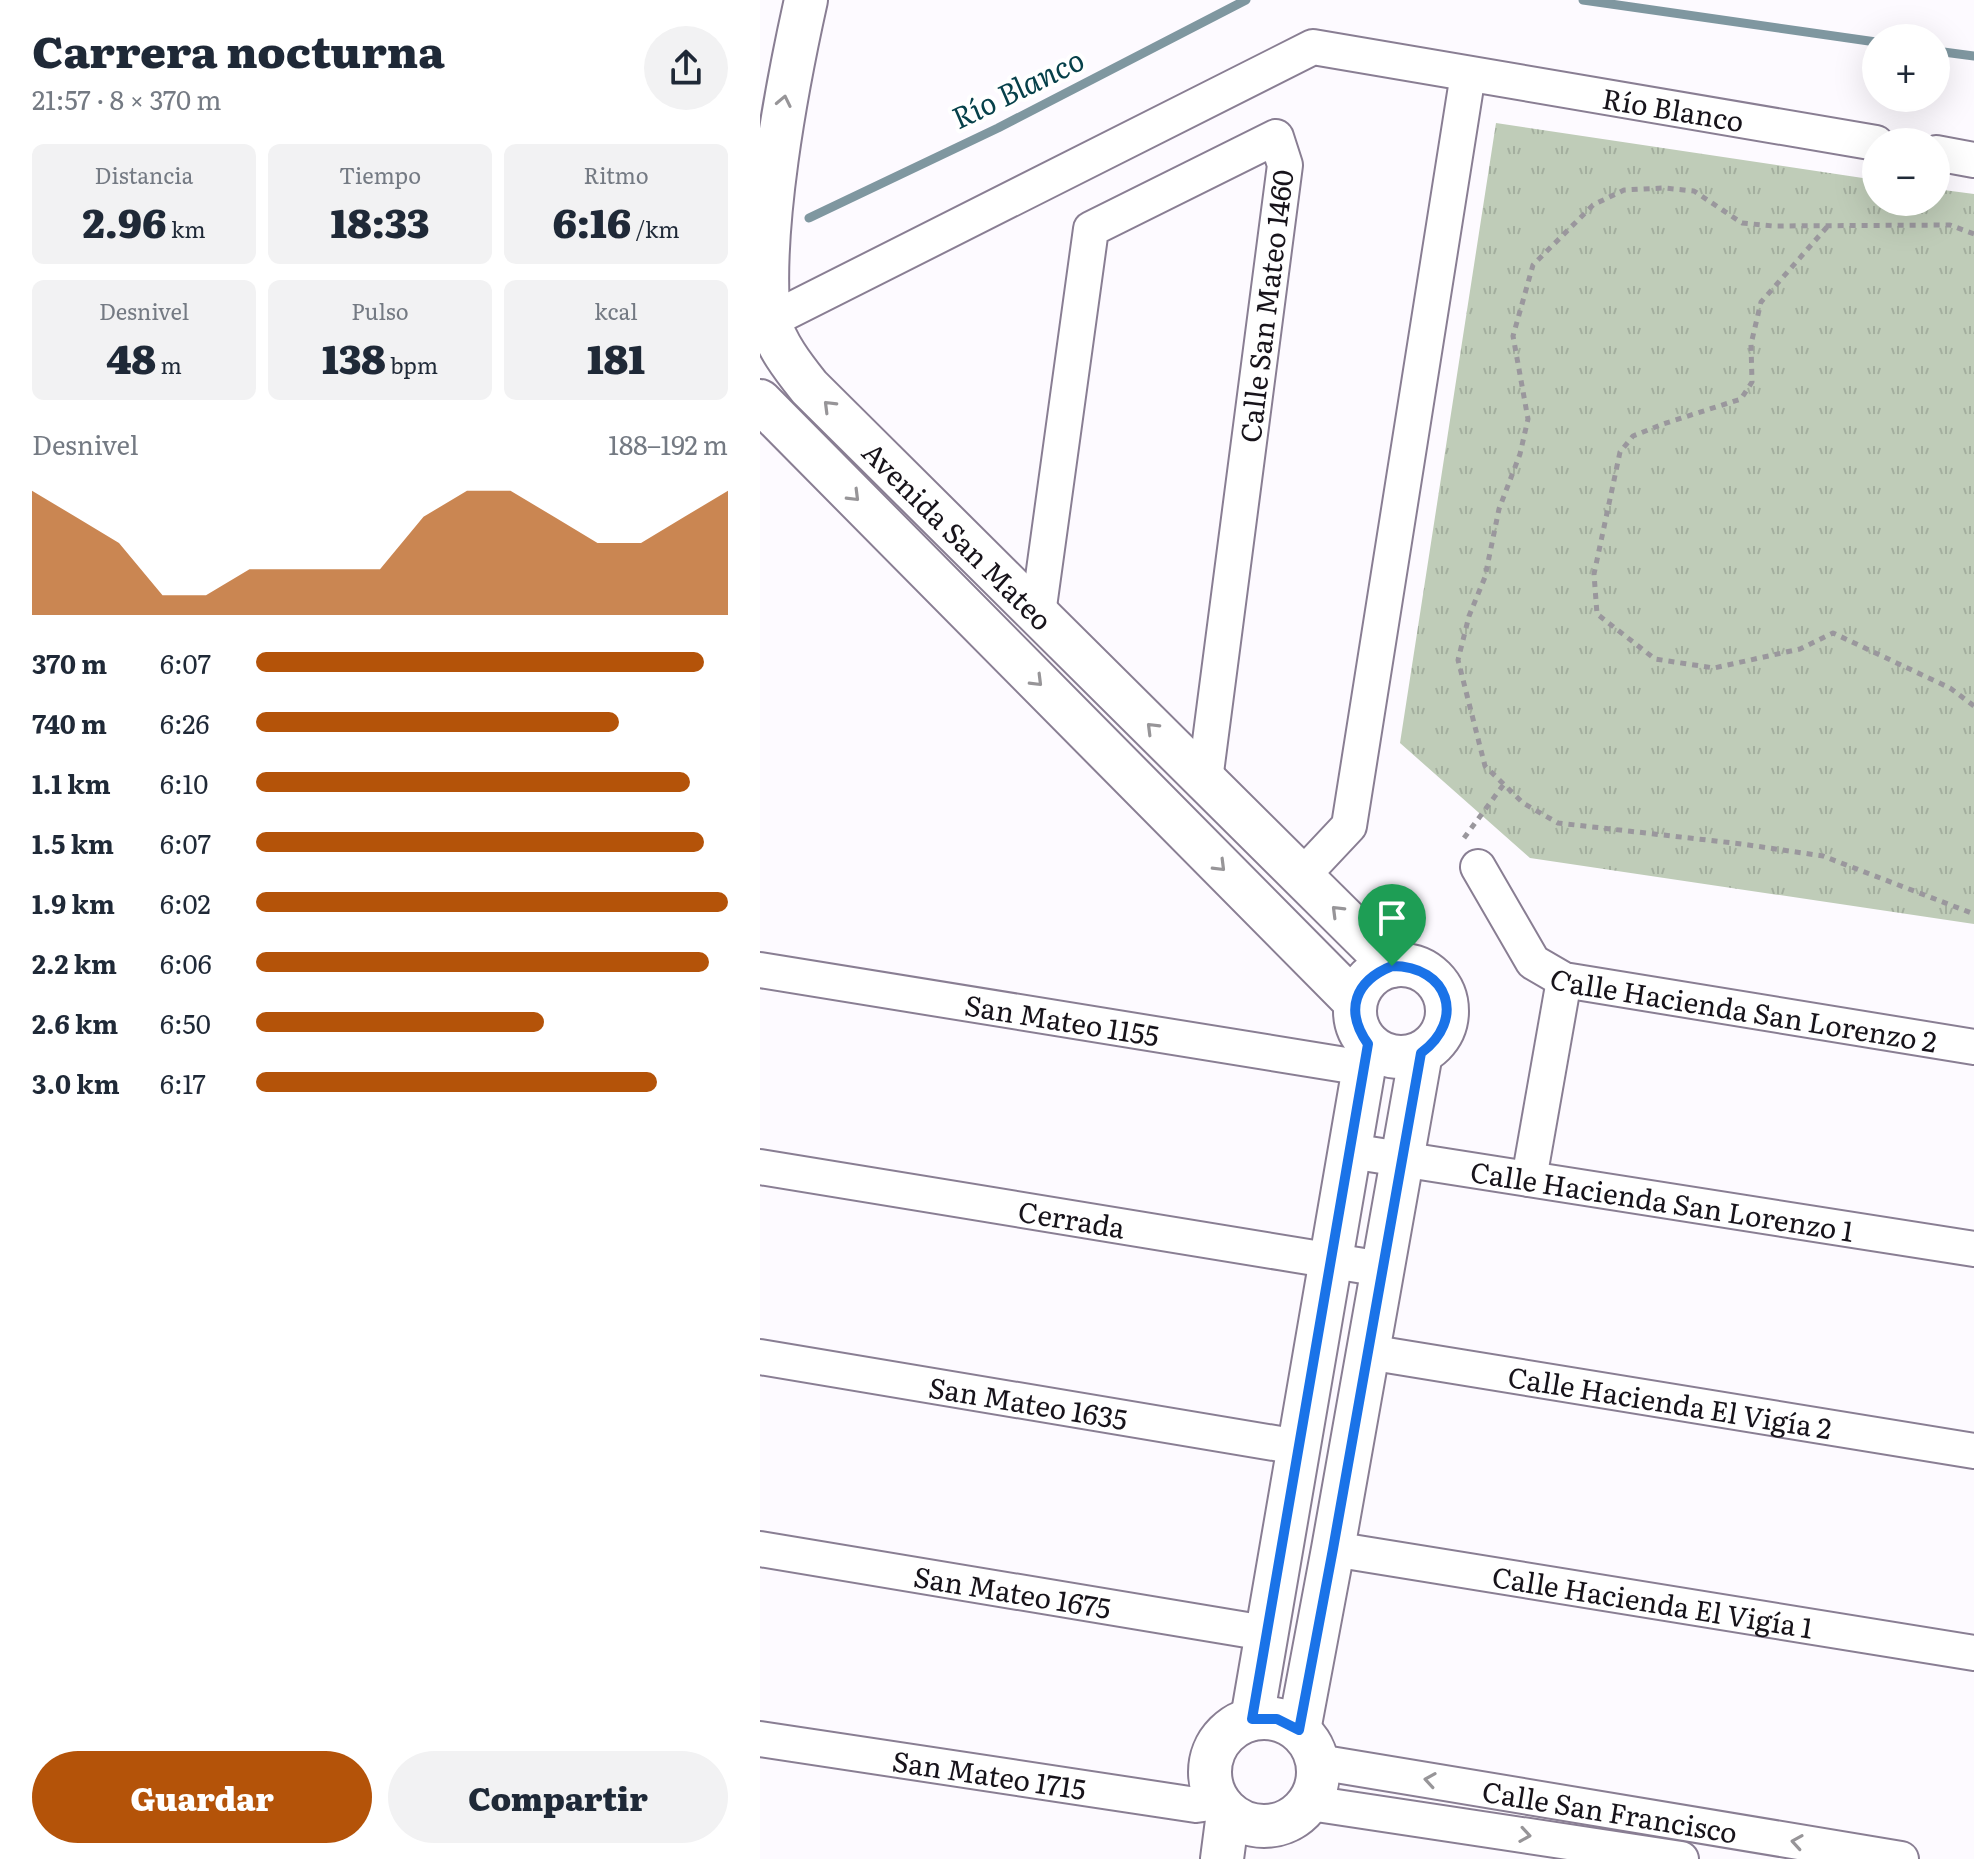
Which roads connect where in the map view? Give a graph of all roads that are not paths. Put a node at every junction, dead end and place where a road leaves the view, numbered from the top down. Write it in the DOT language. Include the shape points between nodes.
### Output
graph roads {
  1 [pos="806,0"];
  2 [pos="1468,74"];
  3 [pos="1862,141"];
  4 [pos="767,148"];
  5 [pos="1950,156"];
  6 [pos="1974,160"];
  7 [pos="765,323"];
  8 [pos="760,401"];
  9 [pos="1038,614"];
  10 [pos="1205,780"];
  11 [pos="1478,867"];
  12 [pos="1302,876"];
  13 [pos="1392,966"];
  14 [pos="760,970"];
  15 [pos="1564,980"];
  16 [pos="1355,1002"];
  17 [pos="1974,1047"];
  18 [pos="1421,1053"];
  19 [pos="1366,1056"];
  20 [pos="1350,1151"];
  21 [pos="1401,1159"];
  22 [pos="760,1167"];
  23 [pos="1529,1179"];
  24 [pos="1974,1249"];
  25 [pos="1330,1260"];
  26 [pos="1382,1269"];
  27 [pos="1368,1352"];
  28 [pos="760,1357"];
  29 [pos="1974,1451"];
  30 [pos="1296,1455"];
  31 [pos="1346,1476"];
  32 [pos="760,1549"];
  33 [pos="1333,1549"];
  34 [pos="1265,1633"];
  35 [pos="1974,1653"];
  36 [pos="1252,1719"];
  37 [pos="760,1739"];
  38 [pos="1308,1746"];
  39 [pos="1223,1807"];
  40 [pos="1290,1828"];
  41 [pos="1222,1859"];
  42 [pos="1681,1859"];
  43 [pos="1901,1859"];
  4 -- 1 [label="street, Avenida San Mateo, one-way"];
  2 -- 3 [label="street, Río Blanco"];
  2 -- 7 [label="street, Río Blanco" via="1313,47"];
  2 -- 12 [label="street" via="1349,826"];
  4 -- 7 [label="street, Avenida San Mateo" via="761,269"];
  5 -- 6 [label="street"];
  9 -- 7 [label="street, Avenida San Mateo, one-way" via="809,387"];
  8 -- 16 [label="street, Avenida San Mateo, one-way"];
  10 -- 9 [label="street, Avenida San Mateo, one-way"];
  9 -- 10 [label="street, Calle San Mateo 1460" via="1091,229 1276,137 1285,165"];
  10 -- 12 [label="street, Avenida San Mateo"];
  11 -- 15 [label="street, Calle Hacienda San Lorenzo 2" via="1533,962"];
  13 -- 12 [label="street, Avenida San Mateo, one-way"];
  13 -- 16 [label="street" via="1369,979"];
  13 -- 18 [label="street" via="1425,972 1445,997 1443,1030"];
  14 -- 19 [label="street, San Mateo 1155"];
  15 -- 17 [label="street, Calle Hacienda San Lorenzo 2"];
  15 -- 23 [label="street"];
  16 -- 19 [label="street"];
  18 -- 19 [label="street"];
  18 -- 21 [label="street"];
  19 -- 20 [label="street"];
  20 -- 21 [label="street, Calle Hacienda San Lorenzo 1"];
  20 -- 25 [label="street"];
  21 -- 23 [label="street, Calle Hacienda San Lorenzo 1"];
  21 -- 26 [label="street"];
  22 -- 25 [label="street, Cerrada"];
  23 -- 24 [label="street, Calle Hacienda San Lorenzo 1"];
  25 -- 26 [label="street, Cerrada"];
  25 -- 30 [label="street"];
  26 -- 27 [label="street"];
  27 -- 29 [label="street, Calle Hacienda El Vigía 2"];
  27 -- 31 [label="street"];
  28 -- 30 [label="street, San Mateo 1635"];
  30 -- 31 [label="street"];
  30 -- 34 [label="street"];
  31 -- 33 [label="street"];
  32 -- 34 [label="street, San Mateo 1675"];
  33 -- 35 [label="street, Calle Hacienda El Vigía 1"];
  33 -- 38 [label="street"];
  34 -- 36 [label="street"];
  36 -- 38 [label="street" via="1277,1719"];
  36 -- 39 [label="street" via="1233,1727 1218,1743 1211,1762 1211,1782"];
  37 -- 39 [label="street, San Mateo 1715"];
  38 -- 40 [label="street" via="1318,1783"];
  43 -- 38 [label="street, Calle San Francisco, one-way"];
  39 -- 40 [label="street" via="1254,1826"];
  39 -- 41 [label="street"];
  40 -- 42 [label="street, Calle San Francisco, one-way"];
}
